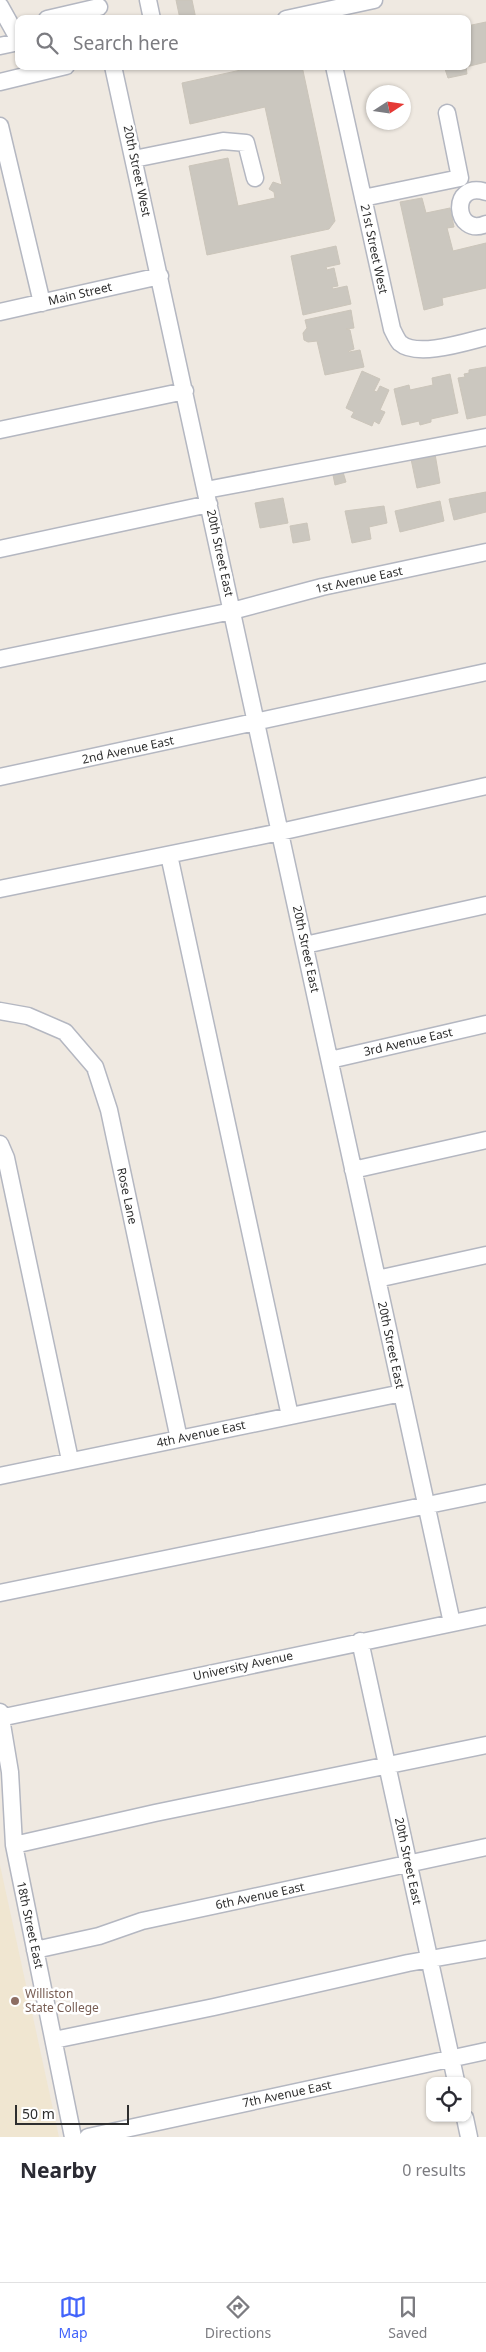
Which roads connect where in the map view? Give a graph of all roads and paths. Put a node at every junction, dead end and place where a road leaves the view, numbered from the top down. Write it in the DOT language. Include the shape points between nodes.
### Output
graph roads {
  1 [pos="148,0"];
  2 [pos="374,0"];
  3 [pos="0,6"];
  4 [pos="99,9"];
  5 [pos="68,15"];
  6 [pos="151,15"];
  7 [pos="322,15"];
  8 [pos="15,30"];
  9 [pos="15,35"];
  10 [pos="0,46"];
  11 [pos="114,70"];
  12 [pos="335,70"];
  13 [pos="25,71"];
  14 [pos="0,82"];
  15 [pos="447,113"];
  16 [pos="0,126"];
  17 [pos="134,159"];
  18 [pos="255,178"];
  19 [pos="460,178"];
  20 [pos="486,192"];
  21 [pos="464,196"];
  22 [pos="363,198"];
  23 [pos="486,224"];
  24 [pos="160,276"];
  25 [pos="42,303"];
  26 [pos="0,312"];
  27 [pos="486,337"];
  28 [pos="185,391"];
  29 [pos="0,430"];
  30 [pos="486,437"];
  31 [pos="208,497"];
  32 [pos="0,549"];
  33 [pos="486,552"];
  34 [pos="232,611"];
  35 [pos="0,659"];
  36 [pos="486,672"];
  37 [pos="256,723"];
  38 [pos="0,777"];
  39 [pos="486,786"];
  40 [pos="280,832"];
  41 [pos="169,855"];
  42 [pos="0,889"];
  43 [pos="486,905"];
  44 [pos="305,945"];
  45 [pos="0,1011"];
  46 [pos="486,1024"];
  47 [pos="330,1060"];
  48 [pos="486,1140"];
  49 [pos="0,1144"];
  50 [pos="353,1170"];
  51 [pos="486,1255"];
  52 [pos="377,1279"];
  53 [pos="402,1392"];
  54 [pos="290,1416"];
  55 [pos="179,1439"];
  56 [pos="70,1460"];
  57 [pos="0,1476"];
  58 [pos="486,1493"];
  59 [pos="426,1506"];
  60 [pos="0,1593"];
  61 [pos="486,1616"];
  62 [pos="452,1623"];
  63 [pos="360,1641"];
  64 [pos="0,1716"];
  65 [pos="486,1745"];
  66 [pos="387,1767"];
  67 [pos="14,1845"];
  68 [pos="486,1848"];
  69 [pos="409,1864"];
  70 [pos="486,1949"];
  71 [pos="35,1950"];
  72 [pos="430,1960"];
  73 [pos="54,2040"];
  74 [pos="486,2051"];
  75 [pos="452,2058"];
  76 [pos="455,2077"];
  77 [pos="466,2122"];
  78 [pos="73,2137"];
  79 [pos="88,2137"];
  80 [pos="469,2137"];
  1 -- 6 [label="street"];
  2 -- 7 [label="street"];
  3 -- 8 [label="street"];
  4 -- 5 [label="street"];
  9 -- 10 [label="street"];
  11 -- 17 [label="street, 20th Street West"];
  12 -- 22 [label="street, 21st Street West"];
  13 -- 14 [label="street"];
  15 -- 19 [label="street"];
  16 -- 25 [label="street"];
  17 -- 18 [label="street" via="223,141 246,143"];
  17 -- 24 [label="street, 20th Street West"];
  19 -- 21 [label="street"];
  19 -- 22 [label="street"];
  20 -- 21 [label="street" via="474,190"];
  21 -- 23 [label="street" via="459,206 462,218 472,225"];
  22 -- 27 [label="street, 21st Street West" via="392,329 400,343 432,349"];
  24 -- 25 [label="street, Main Street"];
  24 -- 28 [label="street, 20th Street East"];
  25 -- 26 [label="street, Main Street"];
  28 -- 29 [label="street"];
  28 -- 31 [label="street, 20th Street East"];
  30 -- 31 [label="street"];
  31 -- 32 [label="street"];
  31 -- 34 [label="street, 20th Street East"];
  33 -- 34 [label="street, 1st Avenue East" via="322,587"];
  34 -- 35 [label="street, 1st Avenue East"];
  34 -- 37 [label="street, 20th Street East"];
  36 -- 37 [label="street, 2nd Avenue East"];
  37 -- 38 [label="street, 2nd Avenue East"];
  37 -- 40 [label="street, 20th Street East"];
  39 -- 40 [label="street"];
  40 -- 41 [label="street"];
  40 -- 44 [label="street, 20th Street East"];
  41 -- 42 [label="street"];
  41 -- 54 [label="street"];
  43 -- 44 [label="street"];
  44 -- 47 [label="street, 20th Street East"];
  45 -- 55 [label="street, Rose Lane" via="28,1016 65,1032 95,1067 109,1110"];
  46 -- 47 [label="street, 3rd Avenue East"];
  47 -- 50 [label="street, 20th Street East"];
  48 -- 50 [label="street"];
  49 -- 56 [label="street" via="6,1158"];
  50 -- 52 [label="street, 20th Street East"];
  51 -- 52 [label="street"];
  52 -- 53 [label="street, 20th Street East"];
  53 -- 54 [label="street, 4th Avenue East"];
  53 -- 59 [label="street, 20th Street East"];
  54 -- 55 [label="street, 4th Avenue East"];
  55 -- 56 [label="street, 4th Avenue East"];
  56 -- 57 [label="street, 4th Avenue East"];
  58 -- 59 [label="street"];
  59 -- 60 [label="street"];
  59 -- 62 [label="street, 20th Street East"];
  61 -- 62 [label="street, University Avenue"];
  62 -- 63 [label="street, University Avenue"];
  63 -- 64 [label="street, University Avenue"];
  63 -- 66 [label="street, 20th Street East"];
  64 -- 67 [label="street, 18th Street East" via="10,1772"];
  65 -- 66 [label="street"];
  66 -- 67 [label="street"];
  66 -- 69 [label="street, 20th Street East"];
  67 -- 71 [label="street, 18th Street East"];
  68 -- 69 [label="street, 6th Avenue East"];
  69 -- 71 [label="street, 6th Avenue East" via="142,1921 98,1936"];
  69 -- 72 [label="street, 20th Street East"];
  70 -- 72 [label="street"];
  71 -- 73 [label="street, 18th Street East"];
  72 -- 73 [label="street"];
  72 -- 75 [label="street, 20th Street East"];
  73 -- 78 [label="street, 18th Street East"];
  74 -- 75 [label="street, 7th Avenue East"];
  75 -- 76 [label="street, 20th Street East"];
  75 -- 79 [label="street, 7th Avenue East"];
  77 -- 80 [label="street"];
}
